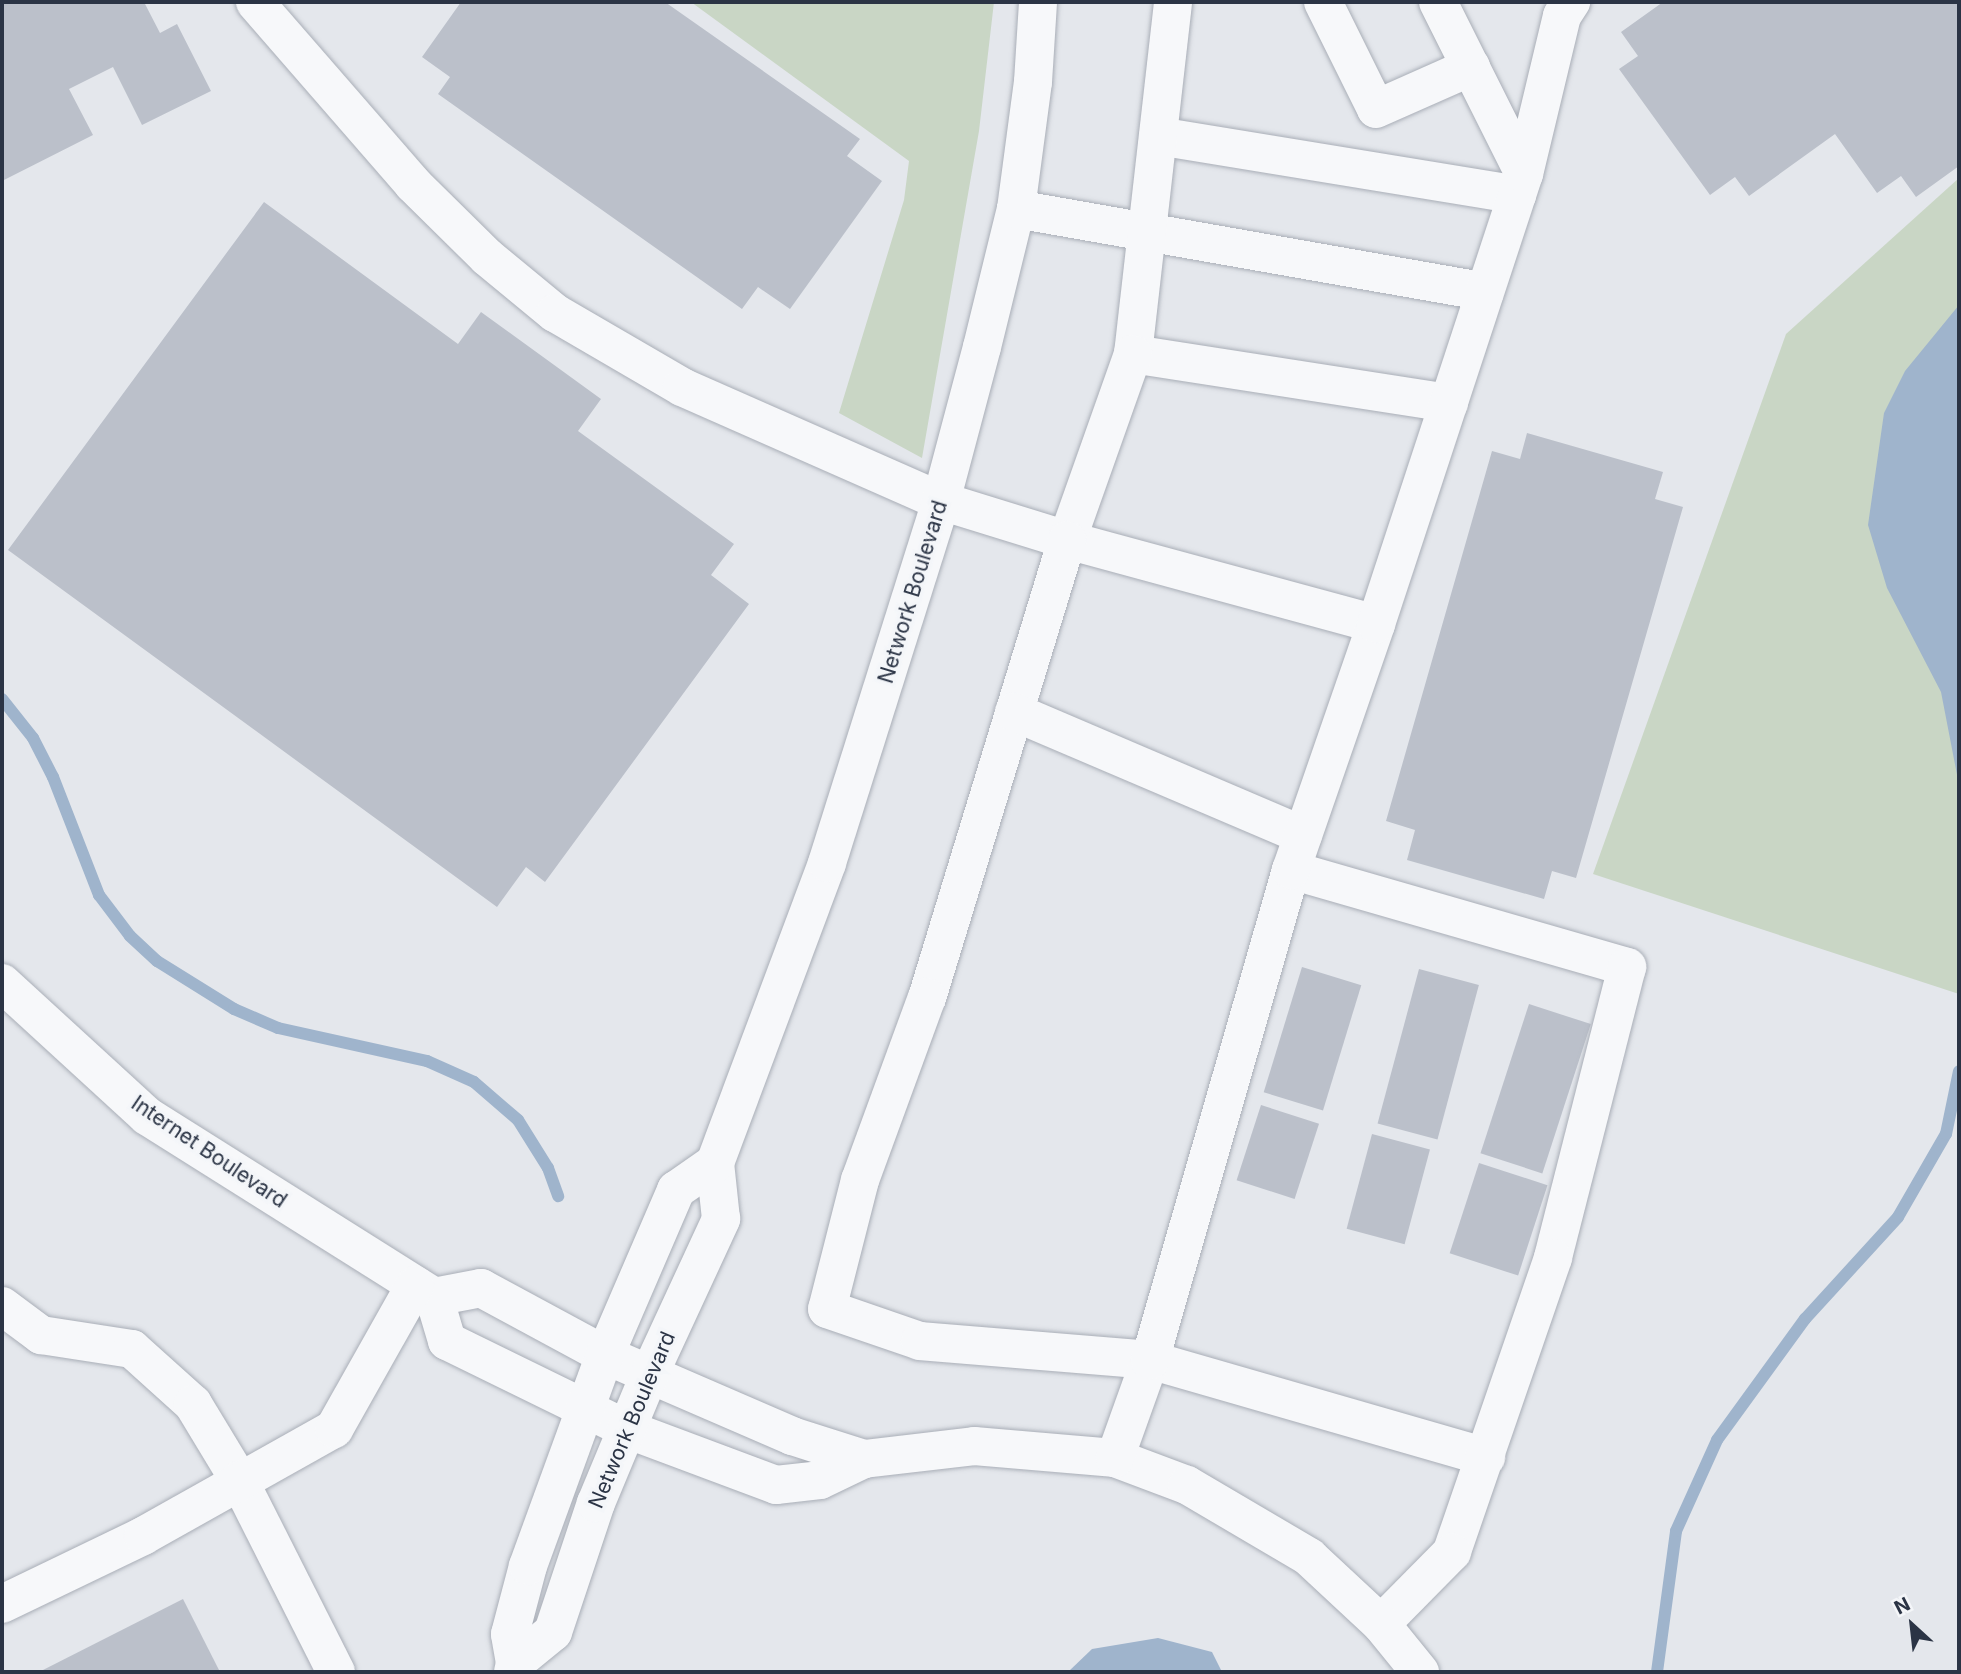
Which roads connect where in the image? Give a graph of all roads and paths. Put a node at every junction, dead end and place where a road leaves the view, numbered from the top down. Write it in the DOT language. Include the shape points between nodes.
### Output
graph roads {
  1 [pos="255,2"];
  2 [pos="1038,2"];
  3 [pos="1173,2"];
  4 [pos="1323,2"];
  5 [pos="1438,2"];
  6 [pos="1571,2"];
  7 [pos="1471,67"];
  8 [pos="1158,136"];
  9 [pos="1521,185"];
  10 [pos="1016,209"];
  11 [pos="1146,232"];
  12 [pos="1485,292"];
  13 [pos="1133,354"];
  14 [pos="1449,404"];
  15 [pos="941,502"];
  16 [pos="1067,540"];
  17 [pos="1376,624"];
  18 [pos="1014,712"];
  19 [pos="1297,853"];
  20 [pos="2,983"];
  21 [pos="715,1163"];
  22 [pos="425,1291"];
  23 [pos="2,1306"];
  24 [pos="605,1355"];
  25 [pos="1150,1360"];
  26 [pos="650,1373"];
  27 [pos="586,1409"];
  28 [pos="629,1430"];
  29 [pos="1486,1457"];
  30 [pos="1115,1458"];
  31 [pos="864,1459"];
  32 [pos="239,1480"];
  33 [pos="2,1604"];
  34 [pos="1381,1624"];
  35 [pos="514,1668"];
  36 [pos="336,1672"];
  37 [pos="1420,1672"];
  1 -- 15 [label="street" via="413,184 486,257 555,313 682,387"];
  2 -- 10 [label="street, Network Boulevard"];
  3 -- 8 [label="street"];
  4 -- 7 [label="street" via="1376,109"];
  5 -- 7 [label="street"];
  6 -- 9 [label="street" via="1562,16"];
  7 -- 9 [label="street"];
  8 -- 9 [label="street"];
  8 -- 11 [label="street"];
  9 -- 12 [label="street"];
  10 -- 11 [label="street"];
  10 -- 15 [label="street, Network Boulevard"];
  11 -- 12 [label="street"];
  11 -- 13 [label="street"];
  12 -- 14 [label="street"];
  13 -- 14 [label="street"];
  13 -- 16 [label="street"];
  14 -- 17 [label="street"];
  15 -- 16 [label="street"];
  15 -- 21 [label="street, Network Boulevard" via="827,863"];
  16 -- 17 [label="street"];
  16 -- 18 [label="street"];
  17 -- 19 [label="street"];
  18 -- 19 [label="street"];
  18 -- 25 [label="street" via="927,997 860,1180 827,1309 920,1341"];
  19 -- 25 [label="street"];
  19 -- 29 [label="street" via="1627,967 1553,1258"];
  20 -- 22 [label="street, Internet Boulevard" via="147,1116"];
  21 -- 24 [label="street, Network Boulevard" via="677,1190"];
  21 -- 26 [label="street, Network Boulevard" via="721,1219"];
  22 -- 24 [label="street" via="481,1288"];
  22 -- 27 [label="street" via="447,1341"];
  22 -- 32 [label="street" via="334,1429"];
  23 -- 32 [label="street" via="41,1335 132,1349 193,1404"];
  24 -- 26 [label="street"];
  24 -- 27 [label="street, Network Boulevard"];
  25 -- 29 [label="street"];
  25 -- 30 [label="street"];
  26 -- 28 [label="street, Network Boulevard"];
  26 -- 31 [label="street" via="792,1436"];
  27 -- 28 [label="street"];
  27 -- 35 [label="street, Network Boulevard" via="528,1566 510,1634"];
  28 -- 31 [label="street" via="776,1485 820,1480"];
  28 -- 35 [label="street, Network Boulevard" via="596,1503 553,1632"];
  29 -- 34 [label="street" via="1452,1552"];
  30 -- 31 [label="street" via="974,1446"];
  30 -- 34 [label="street" via="1187,1485 1309,1557"];
  32 -- 33 [label="street" via="143,1536"];
  32 -- 36 [label="street"];
  34 -- 37 [label="street"];
}
